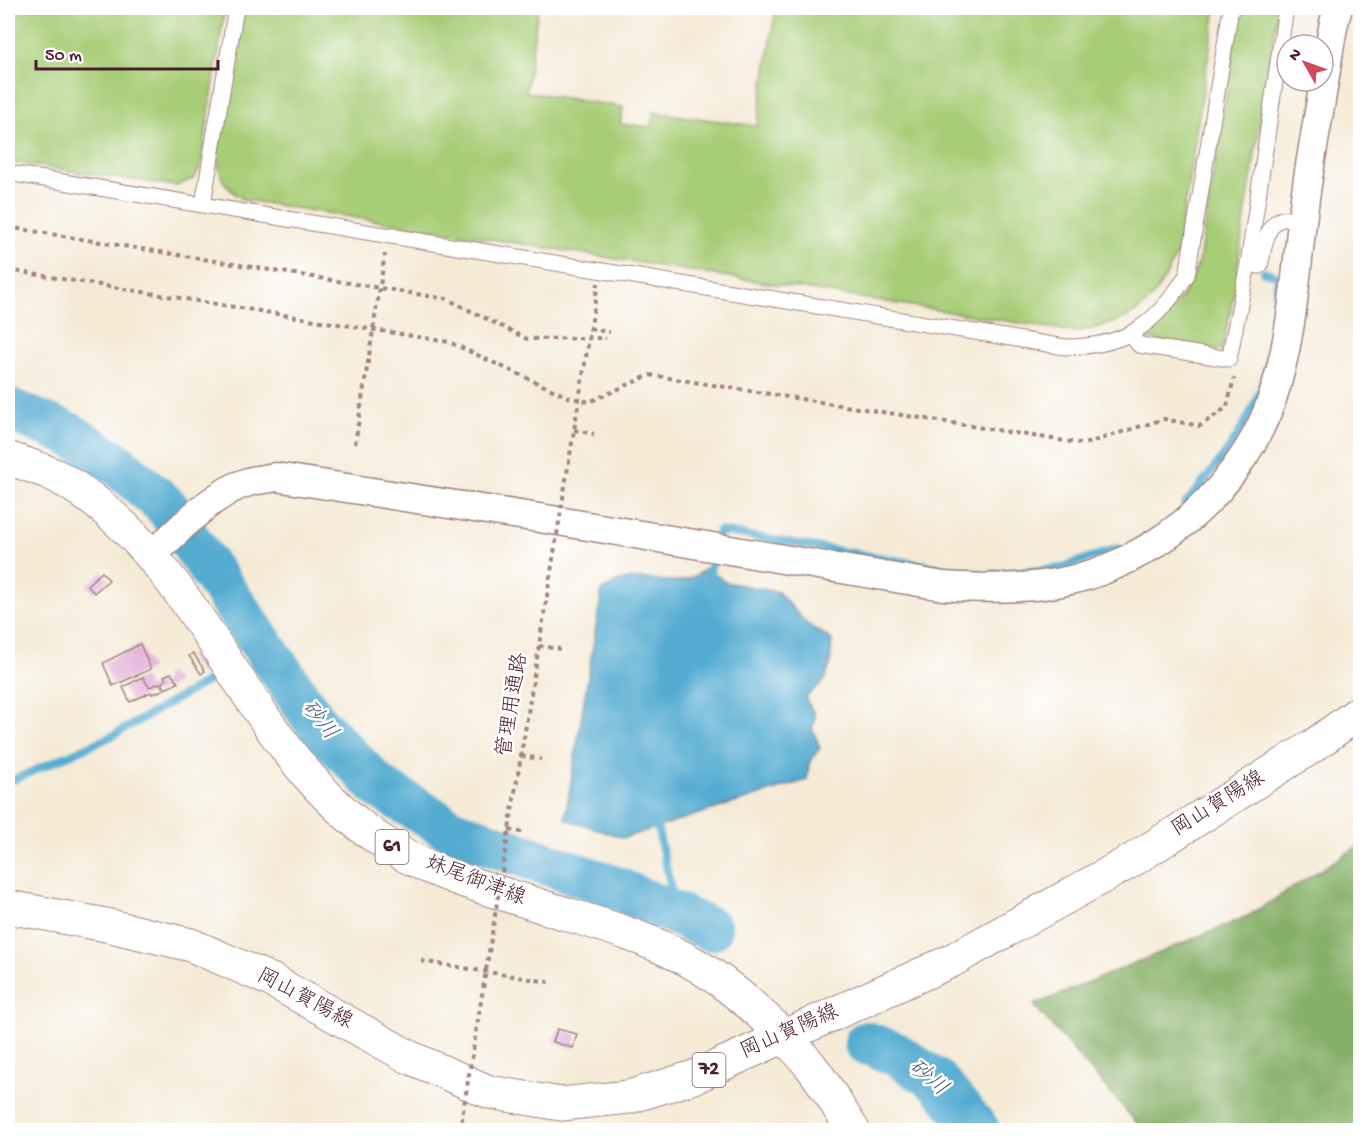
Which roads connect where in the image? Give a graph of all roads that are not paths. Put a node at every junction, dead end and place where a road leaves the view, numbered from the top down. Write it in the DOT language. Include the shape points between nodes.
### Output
graph roads {
  1 [pos="236,8"];
  2 [pos="1231,8"];
  3 [pos="1286,8"];
  4 [pos="1338,8"];
  5 [pos="8,173"];
  6 [pos="203,204"];
  7 [pos="1302,221"];
  8 [pos="1248,264"];
  9 [pos="1130,334"];
  10 [pos="8,458"];
  11 [pos="169,539"];
  12 [pos="1360,712"];
  13 [pos="8,907"];
  14 [pos="781,1036"];
  15 [pos="853,1131"];
  1 -- 6 [label="lane"];
  2 -- 9 [label="lane" via="1187,275 1169,303"];
  3 -- 8 [label="lane"];
  4 -- 7 [label="street"];
  5 -- 6 [label="lane"];
  6 -- 9 [label="lane" via="1065,346 1093,347"];
  7 -- 8 [label="lane" via="1282,219 1274,224 1260,266"];
  7 -- 11 [label="street" via="1296,288 1277,384 1248,450 1184,524 1123,562 1064,584 990,589 943,586 276,477 248,482 224,493"];
  8 -- 9 [label="lane" via="1228,359 1139,345"];
  10 -- 11 [label="main road, 妹尾御津線 / 61" via="59,478 113,517"];
  11 -- 14 [label="main road, 妹尾御津線 / 61" via="192,611 275,736 325,797 381,841 454,878 680,955 738,994"];
  12 -- 14 [label="main road, 岡山賀陽線 / 72" via="1313,746 1081,889 951,961"];
  13 -- 14 [label="main road, 岡山賀陽線 / 72" via="106,924 191,945 271,980 409,1057 499,1094 561,1104 629,1098 694,1077"];
  14 -- 15 [label="main road, 妹尾御津線 / 61" via="809,1065"];
}
